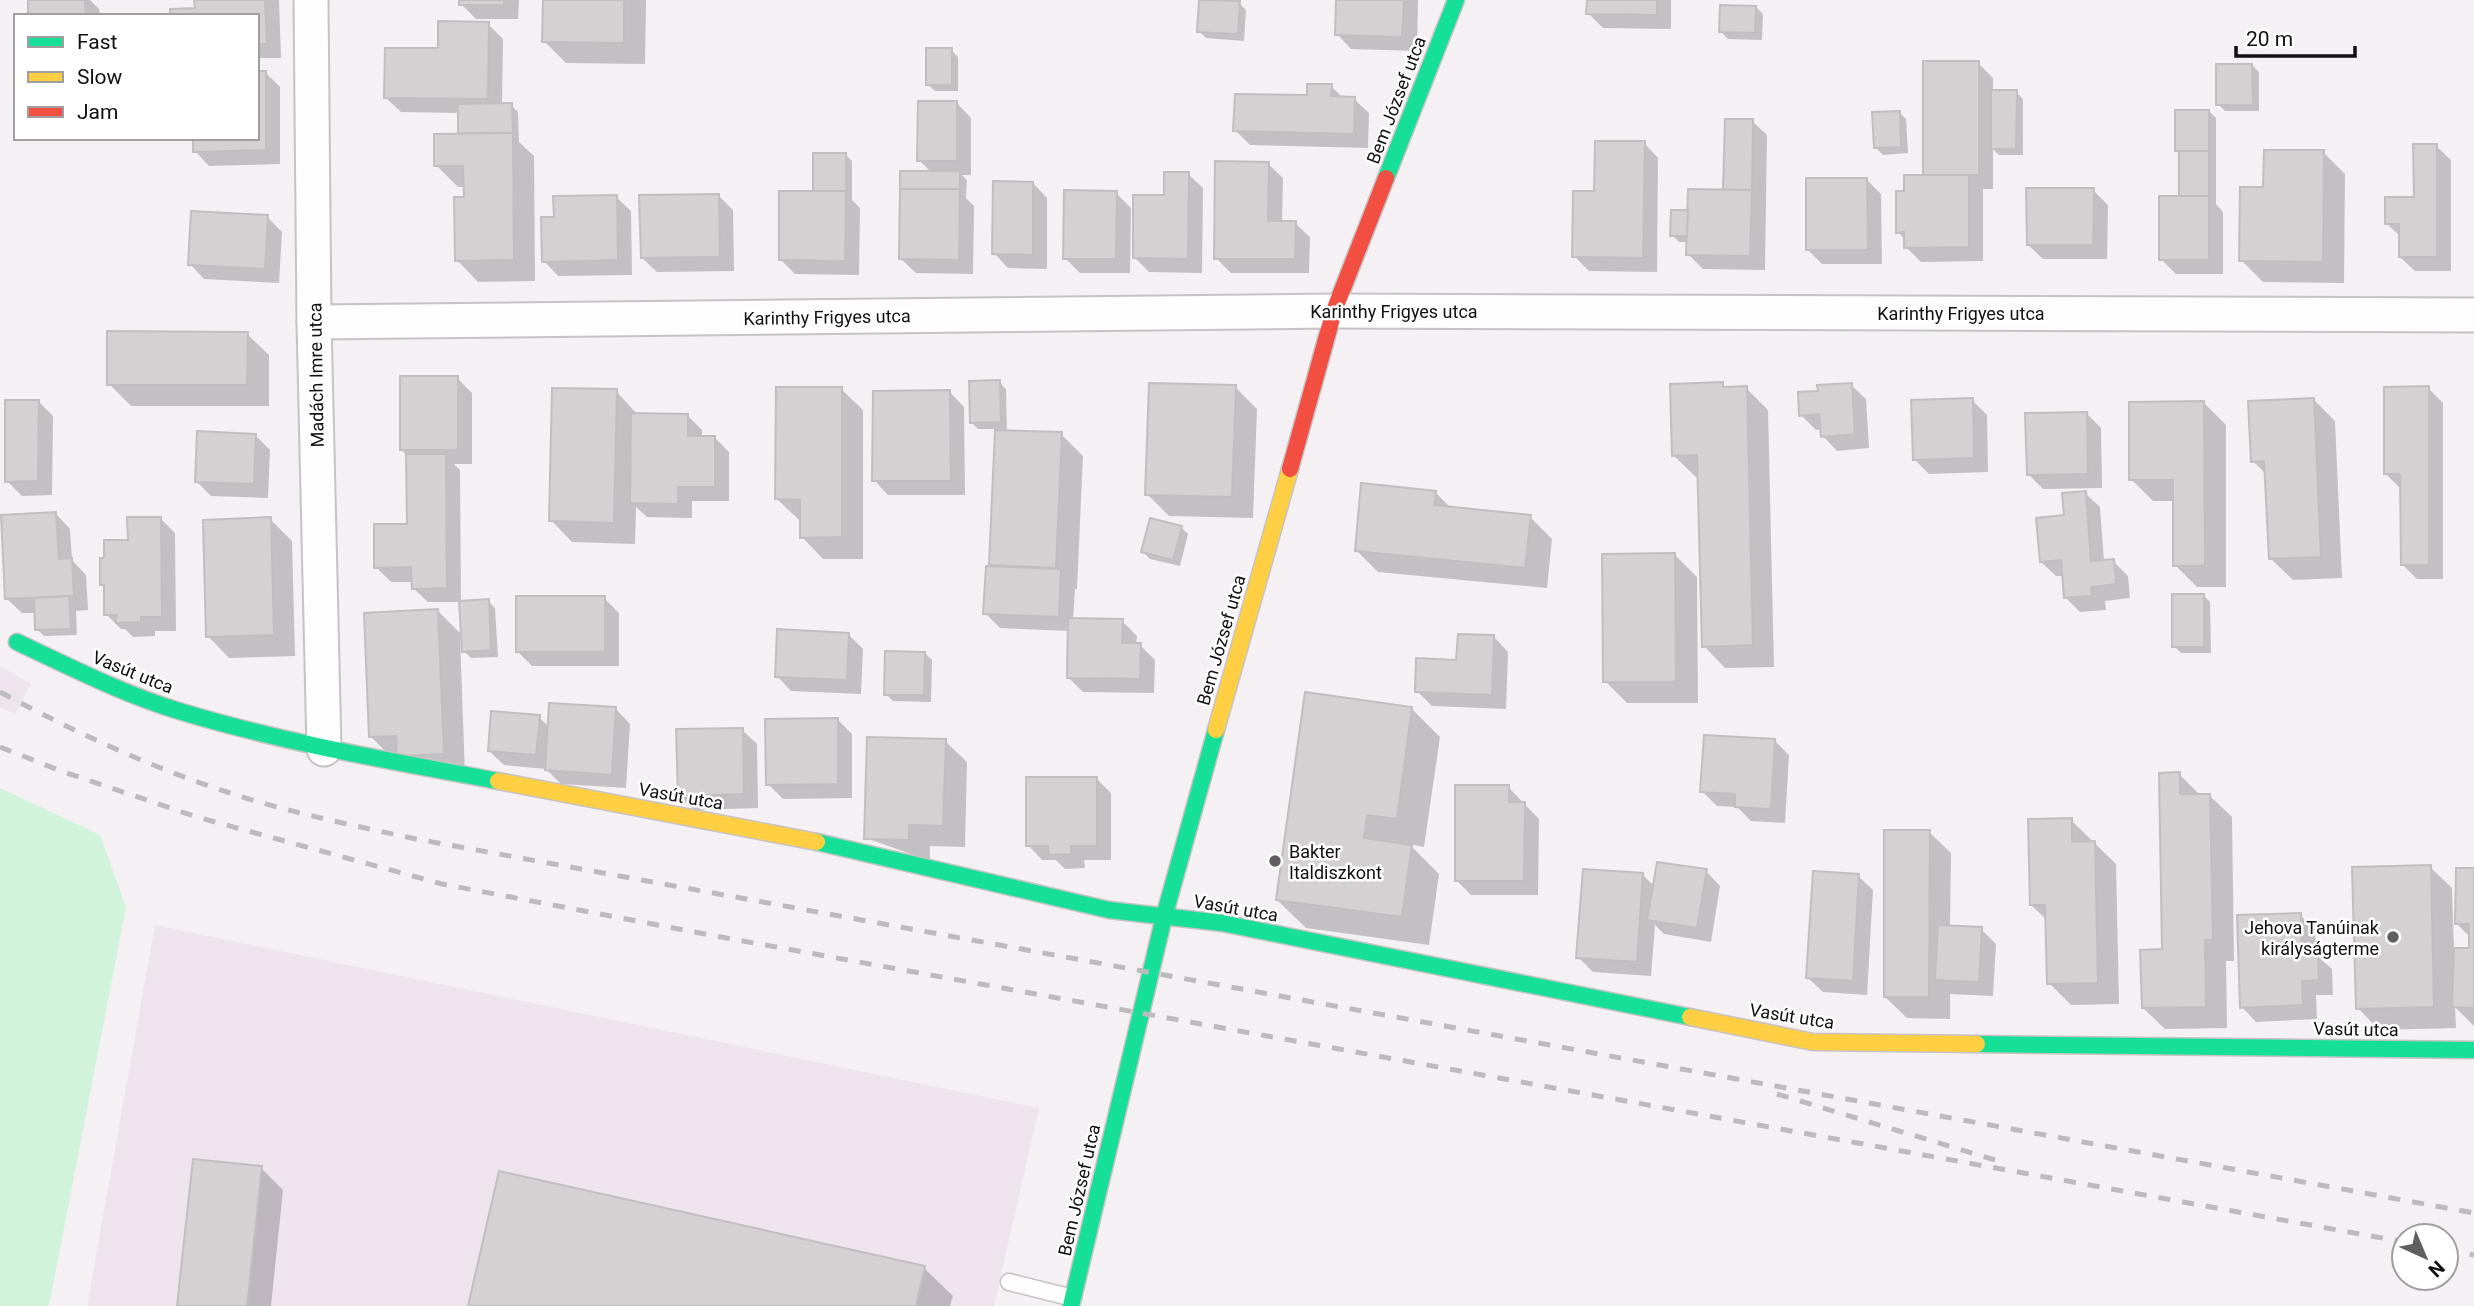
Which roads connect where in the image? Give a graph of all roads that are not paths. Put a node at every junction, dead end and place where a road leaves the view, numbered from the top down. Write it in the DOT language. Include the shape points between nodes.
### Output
graph roads {
  1 [pos="311,0"];
  2 [pos="1456,0"];
  3 [pos="1334,311"];
  4 [pos="2474,314"];
  5 [pos="314,322"];
  6 [pos="17,642"];
  7 [pos="324,749"];
  8 [pos="1164,917"];
  9 [pos="2474,1050"];
  10 [pos="1009,1282"];
  11 [pos="1072,1302"];
  1 -- 5 [label="street, Madách Imre utca"];
  2 -- 3 [label="street, Bem József utca"];
  3 -- 4 [label="street, Karinthy Frigyes utca"];
  3 -- 5 [label="street, Karinthy Frigyes utca"];
  3 -- 8 [label="street, Bem József utca"];
  5 -- 7 [label="street, Madách Imre utca"];
  6 -- 7 [label="street, Vasút utca" via="107,685 179,711"];
  7 -- 8 [label="street, Vasút utca" via="797,836 1109,910"];
  8 -- 9 [label="street, Vasút utca" via="1222,923 1813,1042"];
  8 -- 11 [label="street, Bem József utca"];
  10 -- 11 [label="lane"];
}
